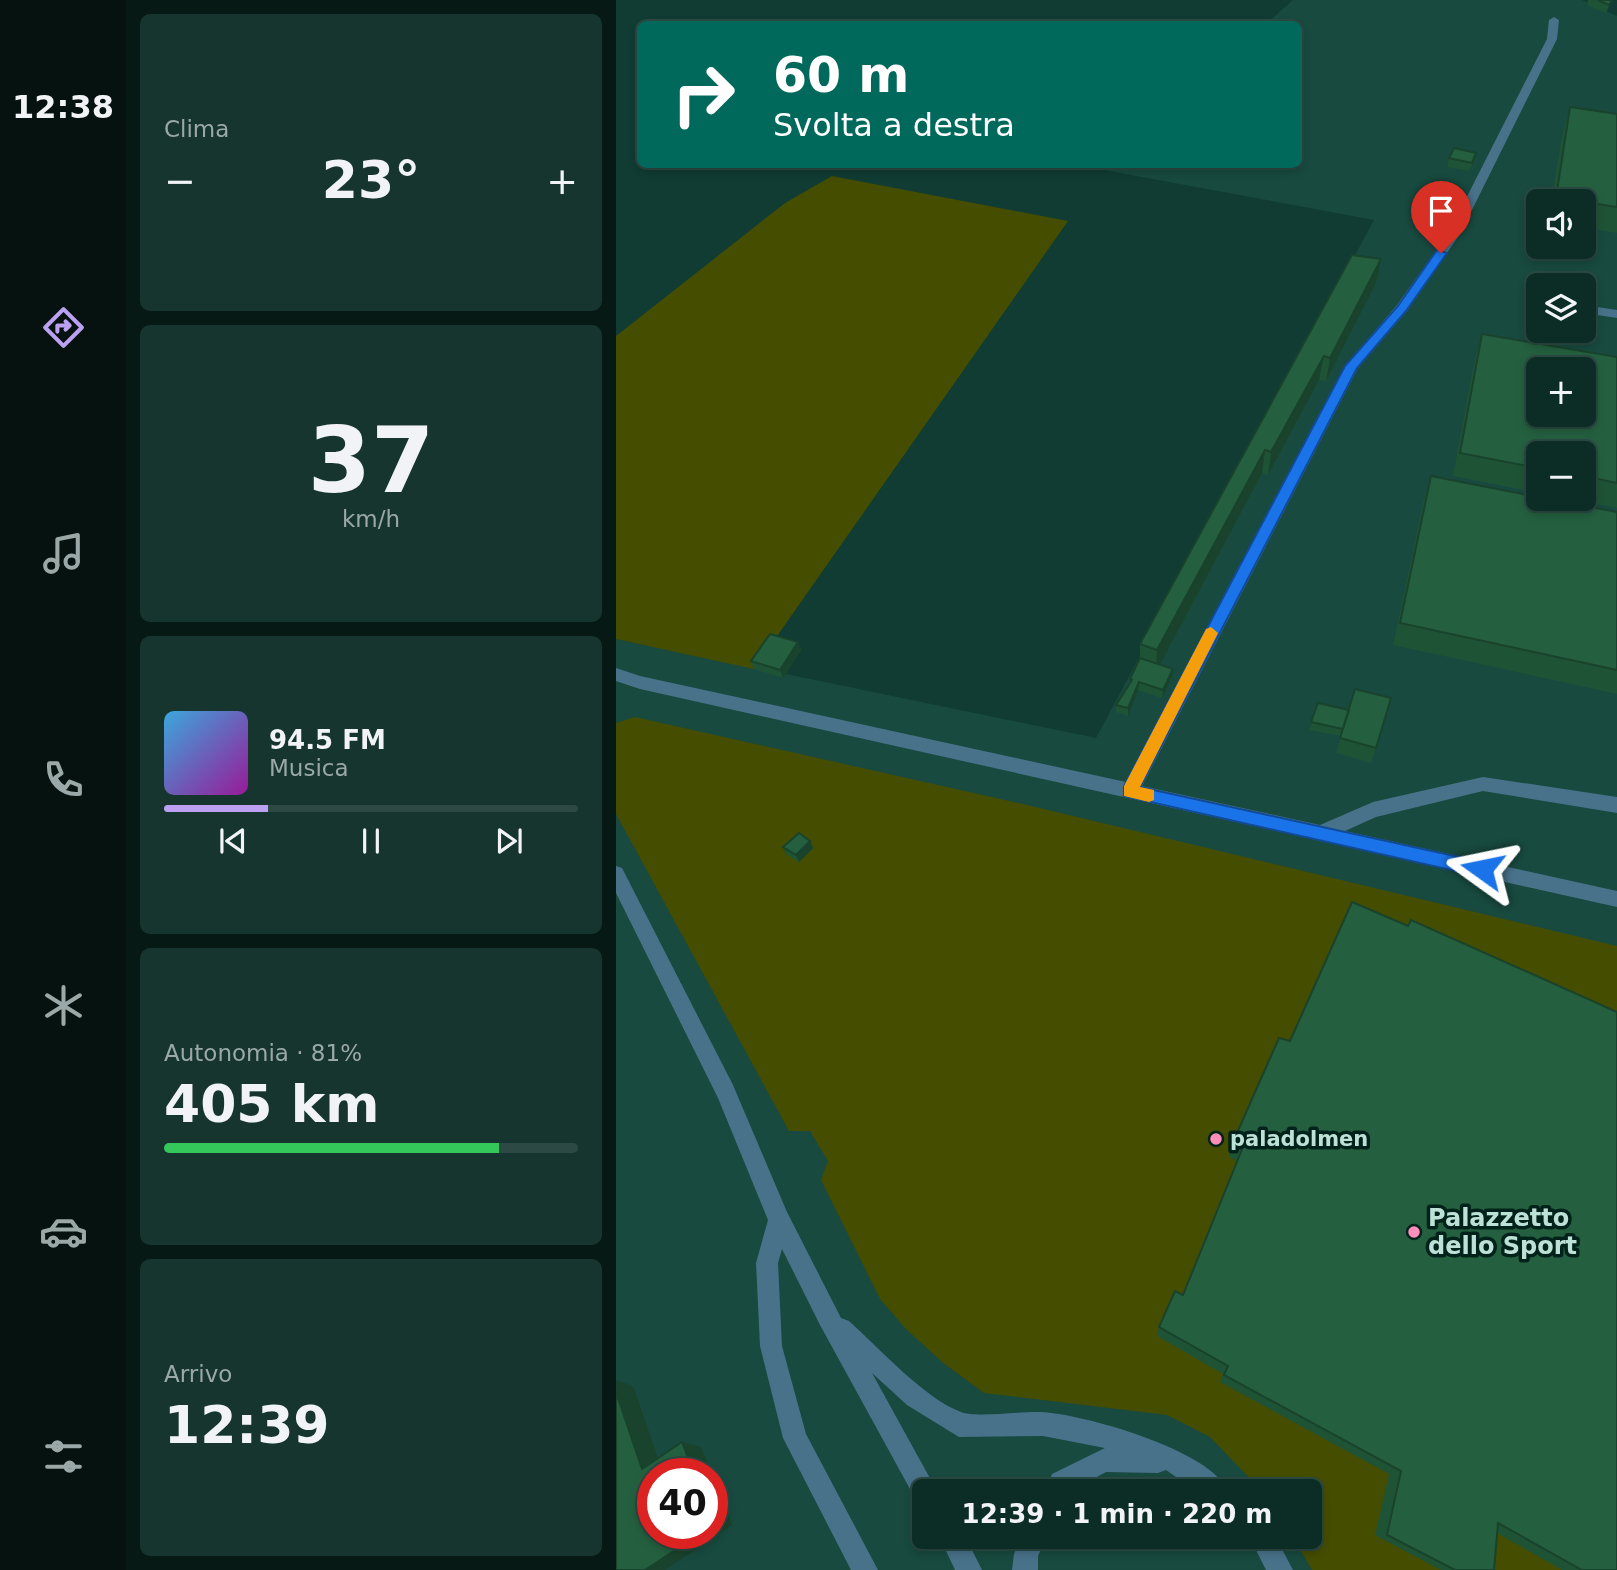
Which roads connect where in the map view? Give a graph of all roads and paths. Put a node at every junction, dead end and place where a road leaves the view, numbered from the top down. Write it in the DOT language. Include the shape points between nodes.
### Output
graph roads {
  1 [pos="1554,20"];
  2 [pos="1596,311"];
  3 [pos="1617,314"];
  4 [pos="616,674"];
  5 [pos="1130,791"];
  6 [pos="1617,805"];
  7 [pos="1321,833"];
  8 [pos="616,874"];
  9 [pos="1617,899"];
  10 [pos="779,1220"];
  11 [pos="828,1317"];
  12 [pos="1175,1461"];
  13 [pos="918,1479"];
  14 [pos="1068,1479"];
  15 [pos="1200,1479"];
  16 [pos="958,1549"];
  17 [pos="1028,1549"];
  18 [pos="1268,1549"];
  19 [pos="865,1570"];
  20 [pos="969,1570"];
  21 [pos="1025,1570"];
  22 [pos="1280,1570"];
  1 -- 5 [label="street" via="1552,39 1454,234 1402,308 1352,366"];
  2 -- 3 [label="street"];
  4 -- 5 [label="street"];
  5 -- 7 [label="street"];
  6 -- 7 [label="street" via="1483,784 1373,810"];
  7 -- 9 [label="street"];
  8 -- 10 [label="street" via="726,1092"];
  10 -- 11 [label="street"];
  10 -- 19 [label="street" via="767,1263 771,1346 795,1437"];
  11 -- 12 [label="street" via="915,1397 959,1425 1042,1424 1102,1435"];
  11 -- 13 [label="street"];
  12 -- 14 [label="street" via="1104,1460"];
  12 -- 15 [label="street"];
  16 -- 20 [label="street"];
  17 -- 21 [label="street"];
  18 -- 22 [label="street"];
}
